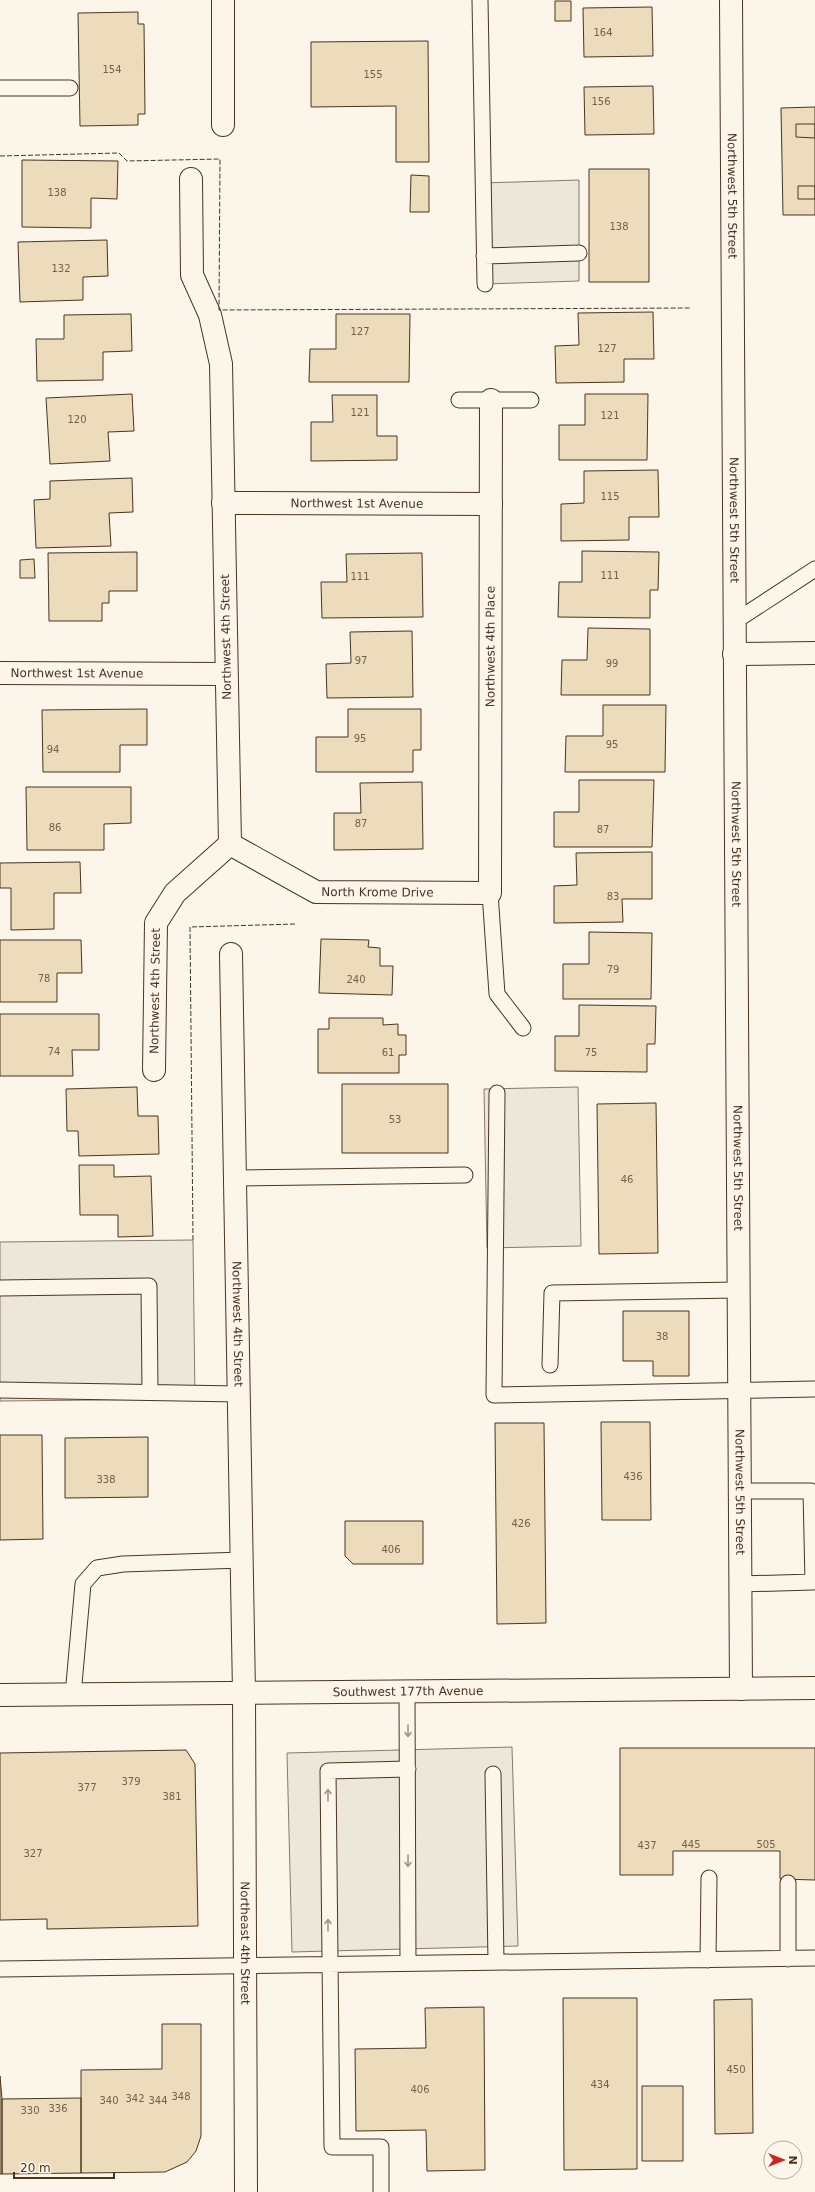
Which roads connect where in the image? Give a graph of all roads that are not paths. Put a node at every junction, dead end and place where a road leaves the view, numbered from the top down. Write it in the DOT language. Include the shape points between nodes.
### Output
graph roads {
  1 [pos="223,0"];
  2 [pos="480,0"];
  3 [pos="731,0"];
  4 [pos="0,88"];
  5 [pos="70,88"];
  6 [pos="223,125"];
  7 [pos="191,179"];
  8 [pos="579,253"];
  9 [pos="484,256"];
  10 [pos="485,284"];
  11 [pos="459,400"];
  12 [pos="491,400"];
  13 [pos="530,400"];
  14 [pos="223,503"];
  15 [pos="491,504"];
  16 [pos="815,569"];
  17 [pos="734,622"];
  18 [pos="815,653"];
  19 [pos="734,654"];
  20 [pos="0,673"];
  21 [pos="226,674"];
  22 [pos="230,844"];
  23 [pos="490,893"];
  24 [pos="231,954"];
  25 [pos="523,1028"];
  26 [pos="154,1070"];
  27 [pos="497,1094"];
  28 [pos="465,1175"];
  29 [pos="235,1178"];
  30 [pos="0,1288"];
  31 [pos="738,1290"];
  32 [pos="550,1365"];
  33 [pos="0,1390"];
  34 [pos="739,1390"];
  35 [pos="815,1390"];
  36 [pos="150,1392"];
  37 [pos="239,1394"];
  38 [pos="739,1491"];
  39 [pos="242,1560"];
  40 [pos="740,1584"];
  41 [pos="815,1688"];
  42 [pos="740,1689"];
  43 [pos="407,1692"];
  44 [pos="244,1693"];
  45 [pos="0,1695"];
  46 [pos="73,1695"];
  47 [pos="408,1769"];
  48 [pos="493,1774"];
  49 [pos="709,1878"];
  50 [pos="788,1884"];
  51 [pos="815,1958"];
  52 [pos="788,1959"];
  53 [pos="708,1960"];
  54 [pos="496,1962"];
  55 [pos="408,1963"];
  56 [pos="328,1964"];
  57 [pos="245,1965"];
  58 [pos="0,1969"];
  59 [pos="246,2192"];
  60 [pos="381,2192"];
  1 -- 6 [label="street"];
  2 -- 9 [label="lane"];
  3 -- 17 [label="street, Northwest 5th Street"];
  4 -- 5 [label="lane"];
  7 -- 14 [label="street, Northwest 4th Street" via="192,275 210,315 221,364"];
  8 -- 9 [label="lane"];
  9 -- 10 [label="lane"];
  11 -- 12 [label="lane"];
  12 -- 13 [label="lane"];
  12 -- 15 [label="street, Northwest 4th Place"];
  14 -- 15 [label="street, Northwest 1st Avenue"];
  14 -- 21 [label="street, Northwest 4th Street"];
  15 -- 23 [label="street, Northwest 4th Place"];
  16 -- 17 [label="lane"];
  17 -- 19 [label="street, Northwest 5th Street"];
  18 -- 19 [label="street"];
  19 -- 31 [label="street, Northwest 5th Street"];
  20 -- 21 [label="street, Northwest 1st Avenue"];
  21 -- 22 [label="street, Northwest 4th Street"];
  22 -- 23 [label="street, North Krome Drive" via="316,892"];
  22 -- 26 [label="street, Northwest 4th Street" via="175,893 156,923"];
  23 -- 25 [label="lane" via="497,994"];
  24 -- 29 [label="street, Northwest 4th Street"];
  27 -- 34 [label="lane" via="494,1395"];
  28 -- 29 [label="lane"];
  29 -- 37 [label="street, Northwest 4th Street"];
  30 -- 36 [label="lane" via="149,1286"];
  31 -- 32 [label="lane" via="552,1293"];
  31 -- 34 [label="street, Northwest 5th Street"];
  33 -- 36 [label="lane"];
  34 -- 35 [label="lane"];
  34 -- 38 [label="street, Northwest 5th Street"];
  36 -- 37 [label="lane"];
  37 -- 39 [label="street, Northwest 4th Street"];
  38 -- 40 [label="street, Northwest 5th Street"];
  38 -- 40 [label="lane" via="811,1491 814,1582"];
  39 -- 44 [label="street, Northwest 4th Street"];
  39 -- 46 [label="lane" via="123,1564 97,1568 84,1584"];
  40 -- 42 [label="street, Northwest 5th Street"];
  41 -- 42 [label="street, Southwest 177th Avenue"];
  42 -- 43 [label="street, Southwest 177th Avenue"];
  43 -- 44 [label="street, Southwest 177th Avenue"];
  43 -- 47 [label="lane, one-way"];
  44 -- 46 [label="street, Southwest 177th Avenue"];
  44 -- 57 [label="street, Northeast 4th Street"];
  45 -- 46 [label="street, Southwest 177th Avenue"];
  47 -- 55 [label="lane, one-way"];
  56 -- 47 [label="lane, one-way" via="328,1771"];
  48 -- 54 [label="lane"];
  49 -- 53 [label="lane"];
  50 -- 52 [label="lane"];
  51 -- 52 [label="lane"];
  52 -- 53 [label="lane"];
  53 -- 54 [label="lane"];
  54 -- 55 [label="lane"];
  55 -- 56 [label="lane"];
  56 -- 57 [label="lane"];
  56 -- 60 [label="lane" via="332,2147 381,2147"];
  57 -- 58 [label="lane"];
  57 -- 59 [label="street, Northeast 4th Street"];
}
